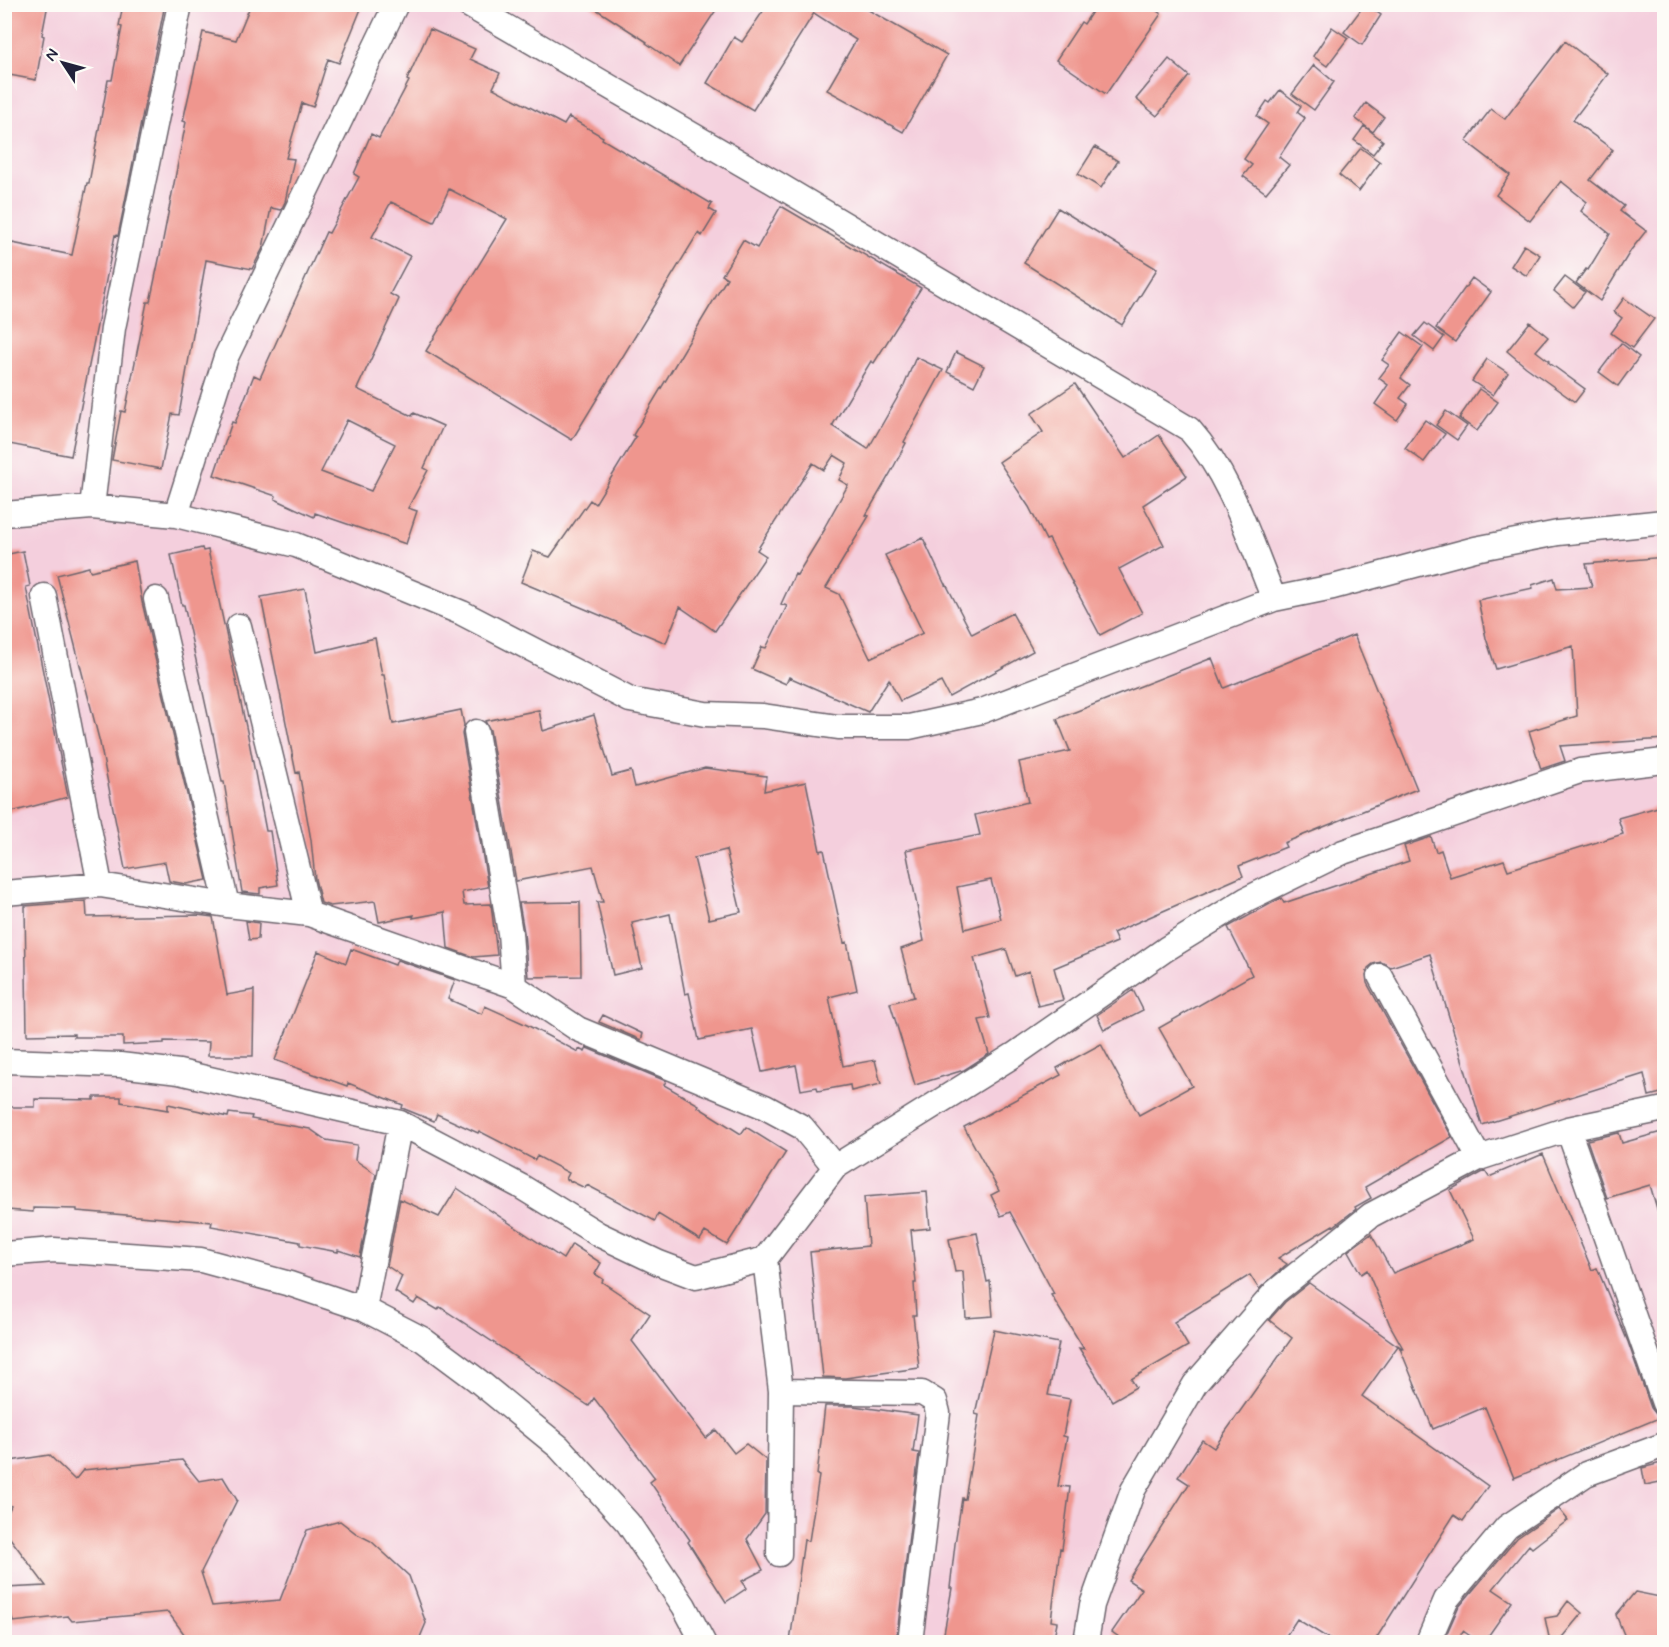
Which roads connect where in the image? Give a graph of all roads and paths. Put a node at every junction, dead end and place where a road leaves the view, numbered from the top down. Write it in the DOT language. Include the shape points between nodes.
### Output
graph roads {
  1 [pos="180,4"];
  2 [pos="396,4"];
  3 [pos="467,4"];
  4 [pos="92,507"];
  5 [pos="4,514"];
  6 [pos="176,515"];
  7 [pos="1665,522"];
  8 [pos="44,596"];
  9 [pos="156,599"];
  10 [pos="1274,599"];
  11 [pos="239,626"];
  12 [pos="476,732"];
  13 [pos="1665,761"];
  14 [pos="100,885"];
  15 [pos="6,886"];
  16 [pos="226,905"];
  17 [pos="309,914"];
  18 [pos="1380,976"];
  19 [pos="514,986"];
  20 [pos="4,1061"];
  21 [pos="1665,1109"];
  22 [pos="400,1123"];
  23 [pos="1568,1129"];
  24 [pos="1479,1158"];
  25 [pos="835,1167"];
  26 [pos="4,1254"];
  27 [pos="765,1259"];
  28 [pos="364,1309"];
  29 [pos="781,1391"];
  30 [pos="1665,1403"];
  31 [pos="1665,1445"];
  32 [pos="779,1554"];
  33 [pos="703,1642"];
  34 [pos="910,1642"];
  35 [pos="1086,1642"];
  36 [pos="1428,1642"];
  1 -- 4 [label="street" via="112,328"];
  2 -- 6 [label="street" via="226,357"];
  3 -- 10 [label="street" via="1189,429 1221,475"];
  4 -- 5 [label="street"];
  4 -- 6 [label="street"];
  6 -- 10 [label="street" via="296,545 462,613 630,700 705,714 763,716 838,727 909,727 982,711"];
  7 -- 10 [label="street" via="1558,533 1485,547"];
  8 -- 14 [label="street"];
  9 -- 16 [label="street"];
  11 -- 17 [label="street"];
  12 -- 19 [label="street" via="510,933"];
  13 -- 25 [label="street" via="1580,771 1343,852 1246,899 1166,949 1014,1055"];
  14 -- 15 [label="street"];
  14 -- 16 [label="street"];
  16 -- 17 [label="street"];
  17 -- 19 [label="street"];
  18 -- 24 [label="street"];
  19 -- 25 [label="street" via="578,1029 765,1107 802,1127"];
  20 -- 22 [label="street" via="120,1065 179,1072"];
  21 -- 23 [label="street"];
  22 -- 27 [label="street" via="520,1186 598,1234 687,1274 696,1277"];
  22 -- 28 [label="street"];
  23 -- 24 [label="street"];
  23 -- 30 [label="street"];
  24 -- 35 [label="street" via="1371,1215 1327,1250 1275,1292 1195,1384 1133,1490 1092,1605"];
  25 -- 27 [label="street"];
  26 -- 28 [label="street" via="54,1250 201,1260"];
  27 -- 29 [label="street"];
  28 -- 33 [label="street" via="422,1340 559,1447 628,1523 684,1606"];
  29 -- 32 [label="street"];
  29 -- 34 [label="street" via="922,1393 934,1401 938,1413"];
  31 -- 36 [label="street" via="1586,1474 1507,1527 1446,1600"];
}
